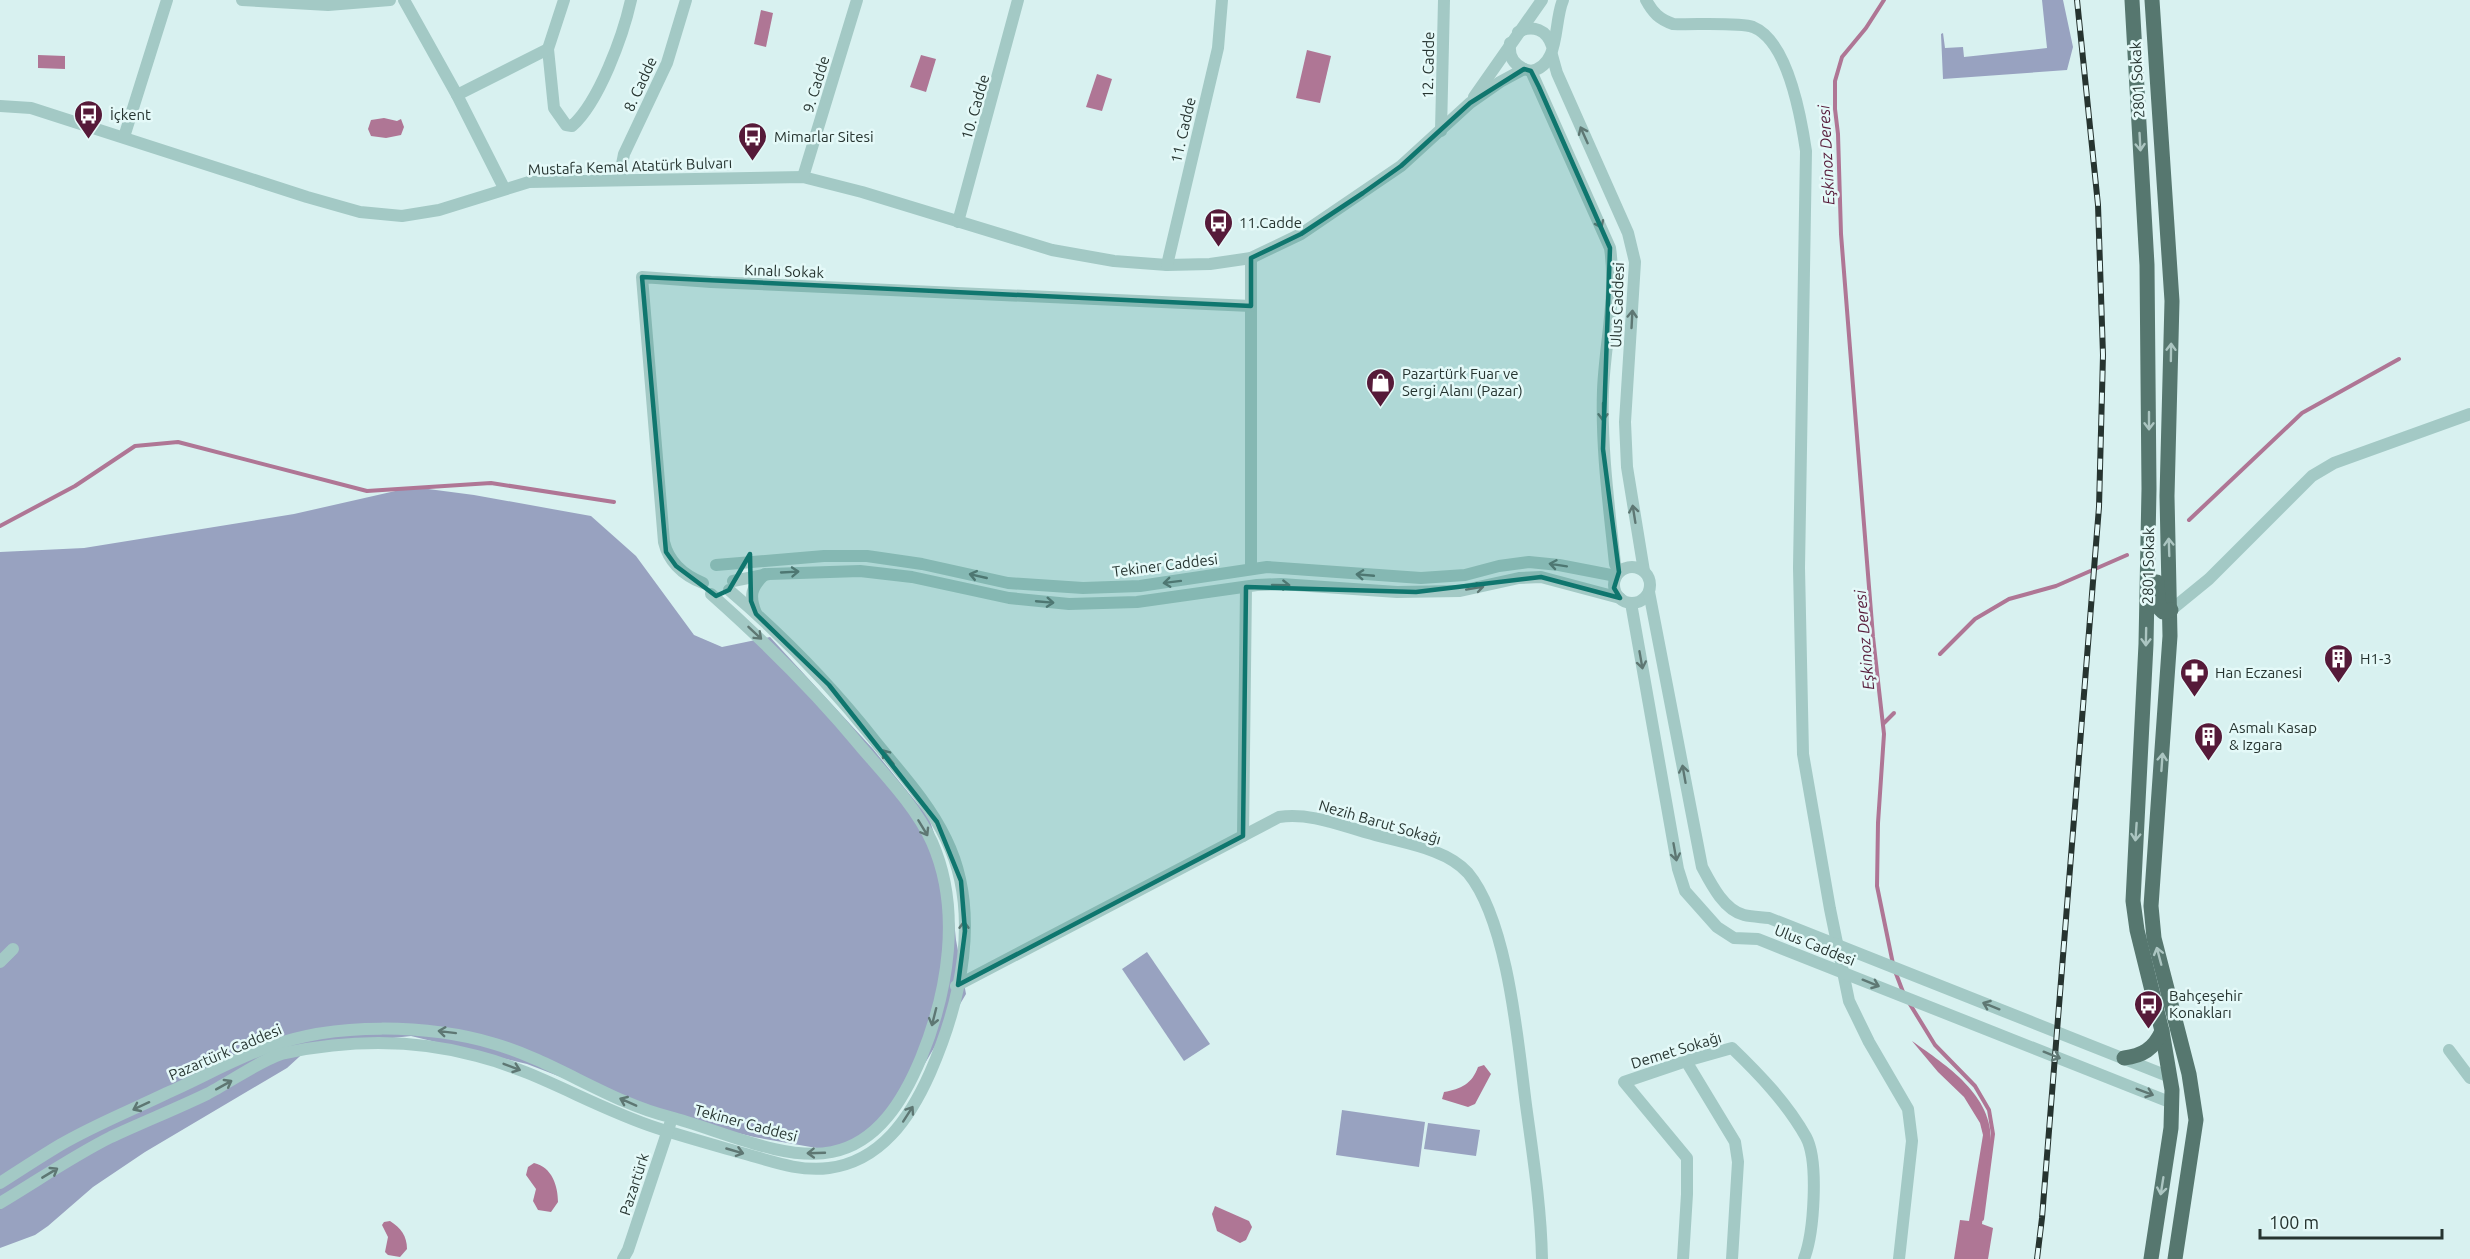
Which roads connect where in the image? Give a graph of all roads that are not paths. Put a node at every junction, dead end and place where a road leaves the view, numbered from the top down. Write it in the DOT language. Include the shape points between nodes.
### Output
graph roads {
  1 [pos="167,0"];
  2 [pos="242,0"];
  3 [pos="390,0"];
  4 [pos="404,0"];
  5 [pos="564,0"];
  6 [pos="631,0"];
  7 [pos="686,0"];
  8 [pos="857,0"];
  9 [pos="1018,0"];
  10 [pos="1222,0"];
  11 [pos="1444,0"];
  12 [pos="1542,0"];
  13 [pos="1563,0"];
  14 [pos="1646,0"];
  15 [pos="2132,0"];
  16 [pos="2152,0"];
  17 [pos="1518,32"];
  18 [pos="1510,43"];
  19 [pos="548,48"];
  20 [pos="1552,51"];
  21 [pos="1527,70"];
  22 [pos="457,94"];
  23 [pos="1470,103"];
  24 [pos="0,106"];
  25 [pos="1441,130"];
  26 [pos="124,137"];
  27 [pos="803,177"];
  28 [pos="619,180"];
  29 [pos="504,188"];
  30 [pos="958,222"];
  31 [pos="1251,258"];
  32 [pos="1167,265"];
  33 [pos="1251,306"];
  34 [pos="2470,414"];
  35 [pos="2149,551"];
  36 [pos="717,565"];
  37 [pos="1251,569"];
  38 [pos="1644,571"];
  39 [pos="765,574"];
  40 [pos="1617,574"];
  41 [pos="702,583"];
  42 [pos="731,586"];
  43 [pos="1246,587"];
  44 [pos="1649,592"];
  45 [pos="711,594"];
  46 [pos="1625,601"];
  47 [pos="2171,610"];
  48 [pos="756,614"];
  49 [pos="1243,836"];
  50 [pos="13,949"];
  51 [pos="0,962"];
  52 [pos="958,985"];
  53 [pos="940,992"];
  54 [pos="2162,1031"];
  55 [pos="2449,1050"];
  56 [pos="2124,1058"];
  57 [pos="1686,1061"];
  58 [pos="2189,1074"];
  59 [pos="2170,1077"];
  60 [pos="2470,1078"];
  61 [pos="2177,1098"];
  62 [pos="678,1120"];
  63 [pos="673,1133"];
  64 [pos="0,1183"];
  65 [pos="0,1203"];
  66 [pos="623,1259"];
  67 [pos="1542,1259"];
  68 [pos="1683,1259"];
  69 [pos="1732,1259"];
  70 [pos="1804,1259"];
  71 [pos="1899,1259"];
  72 [pos="2151,1259"];
  73 [pos="2169,1259"];
  74 [pos="2175,1259"];
  1 -- 26 [label="street"];
  2 -- 3 [label="street" via="328,5"];
  4 -- 22 [label="street"];
  5 -- 19 [label="street"];
  6 -- 19 [label="street" via="601,84 582,117 572,126 566,125 554,108"];
  7 -- 28 [label="street, 8. Cadde" via="667,63 624,154"];
  8 -- 27 [label="street, 9. Cadde"];
  9 -- 30 [label="street, 10. Cadde"];
  10 -- 32 [label="street, 11. Cadde" via="1218,48"];
  11 -- 25 [label="street, 12. Cadde"];
  12 -- 17 [label="street"];
  13 -- 20 [label="street"];
  14 -- 71 [label="street" via="1653,13 1673,24 1750,26 1763,32 1783,63 1801,121 1806,161 1799,568 1803,754 1850,1001 1908,1109 1912,1141"];
  15 -- 35 [label="main road, 2801 Sokak, one-way" via="2147,265"];
  47 -- 16 [label="main road, 2801 Sokak, one-way" via="2167,496 2172,301"];
  17 -- 18 [label="street"];
  17 -- 20 [label="street" via="1525,28 1540,30 1546,34"];
  18 -- 21 [label="street" via="1510,56"];
  18 -- 23 [label="street"];
  19 -- 22 [label="street"];
  20 -- 21 [label="street" via="1544,66"];
  38 -- 20 [label="street, Ulus Caddesi, one-way" via="1626,456 1633,249 1557,73"];
  21 -- 23 [label="street" via="1500,82"];
  21 -- 40 [label="street, Ulus Caddesi, one-way" via="1610,248 1612,283 1603,389 1603,449"];
  22 -- 29 [label="street"];
  23 -- 25 [label="street, Mustafa Kemal Atatürk Bulvarı"];
  24 -- 26 [label="street, Mustafa Kemal Atatürk Bulvarı" via="32,108"];
  25 -- 31 [label="street, Mustafa Kemal Atatürk Bulvarı" via="1401,166 1354,199 1301,234"];
  26 -- 29 [label="street, Mustafa Kemal Atatürk Bulvarı" via="360,212 402,216 439,210"];
  27 -- 28 [label="street, Mustafa Kemal Atatürk Bulvarı"];
  27 -- 30 [label="street, Mustafa Kemal Atatürk Bulvarı"];
  28 -- 29 [label="street, Mustafa Kemal Atatürk Bulvarı" via="529,182"];
  30 -- 32 [label="street, Mustafa Kemal Atatürk Bulvarı" via="1052,250"];
  31 -- 32 [label="street, Mustafa Kemal Atatürk Bulvarı"];
  31 -- 33 [label="street"];
  33 -- 37 [label="street"];
  33 -- 41 [label="street, Kınalı Sokak" via="642,277 664,542 676,566"];
  34 -- 47 [label="street" via="2334,463 2312,476 2209,579"];
  35 -- 47 [label="main road" via="2157,570 2159,609"];
  35 -- 54 [label="main road, 2801 Sokak, one-way" via="2133,901"];
  37 -- 36 [label="street, Tekiner Caddesi, one-way" via="1140,585 1083,588 1008,583 867,556"];
  36 -- 41 [label="street" via="707,569"];
  36 -- 42 [label="street, Tekiner Caddesi" via="730,572"];
  40 -- 37 [label="street, Tekiner Caddesi, one-way" via="1529,562 1465,575 1422,578 1282,567"];
  38 -- 40 [label="street" via="1634,567"];
  38 -- 44 [label="street, Ulus Caddesi" via="1650,581"];
  39 -- 42 [label="street, Tekiner Caddesi"];
  39 -- 43 [label="street, Tekiner Caddesi, one-way" via="860,571 1009,598 1069,604 1137,602"];
  39 -- 48 [label="street" via="751,593"];
  40 -- 46 [label="street, Ulus Caddesi" via="1614,588"];
  41 -- 45 [label="street, Tekiner Caddesi"];
  42 -- 45 [label="street, Tekiner Caddesi" via="721,595"];
  42 -- 48 [label="street, Tekiner Caddesi"];
  43 -- 46 [label="street, Tekiner Caddesi, one-way" via="1281,584 1461,591 1541,577"];
  43 -- 49 [label="street"];
  44 -- 46 [label="street" via="1641,600"];
  56 -- 44 [label="street, Ulus Caddesi, one-way" via="1769,918 1741,915 1728,904 1702,867"];
  45 -- 53 [label="street, Tekiner Caddesi, one-way" via="811,689 895,787 925,829 946,892 949,934"];
  46 -- 61 [label="street, Ulus Caddesi, one-way" via="1678,869 1685,891 1717,927 1734,938 1758,939 2119,1082"];
  58 -- 47 [label="main road, 2801 Sokak, one-way" via="2154,938 2151,906"];
  52 -- 48 [label="street, Tekiner Caddesi, one-way" via="963,961 963,904 961,881 947,840 913,788 829,685"];
  49 -- 52 [label="street, Nezih Barut Sokağı"];
  49 -- 67 [label="street, Nezih Barut Sokağı" via="1279,817 1295,814 1443,855 1468,873 1481,894 1500,945 1518,1040 1541,1218"];
  50 -- 51 [label="street"];
  52 -- 53 [label="street, Nezih Barut Sokağı"];
  63 -- 52 [label="street, Tekiner Caddesi, one-way" via="789,1167 826,1169 861,1158 889,1140 923,1089 936,1060"];
  53 -- 62 [label="street, Tekiner Caddesi, one-way" via="932,1027 912,1079 881,1124 858,1143 831,1152 794,1153"];
  54 -- 56 [label="main road" via="2146,1052"];
  54 -- 59 [label="main road, 2801 Sokak"];
  55 -- 60 [label="street"];
  56 -- 59 [label="street, Ulus Caddesi"];
  57 -- 68 [label="street, Demet Sokağı" via="1624,1082 1687,1158"];
  57 -- 69 [label="street" via="1735,1142 1738,1162"];
  57 -- 70 [label="street, Demet Sokağı" via="1732,1048 1762,1077 1807,1138 1814,1172 1814,1207"];
  58 -- 61 [label="main road"];
  58 -- 74 [label="main road, 2801 Sokak" via="2196,1128"];
  59 -- 61 [label="main road, 2801 Sokak"];
  61 -- 72 [label="main road, 2801 Sokak, one-way"];
  61 -- 73 [label="main road" via="2189,1116"];
  62 -- 63 [label="street, Pazartürk"];
  62 -- 64 [label="street, Pazartürk Caddesi, one-way" via="642,1108 525,1053 459,1034 424,1030 344,1031 287,1041 243,1058 62,1143"];
  65 -- 63 [label="street, Pazartürk Caddesi, one-way" via="96,1146 282,1053 354,1042 429,1046 481,1057 522,1070 628,1119"];
  63 -- 66 [label="street, Pazartürk"];
}
